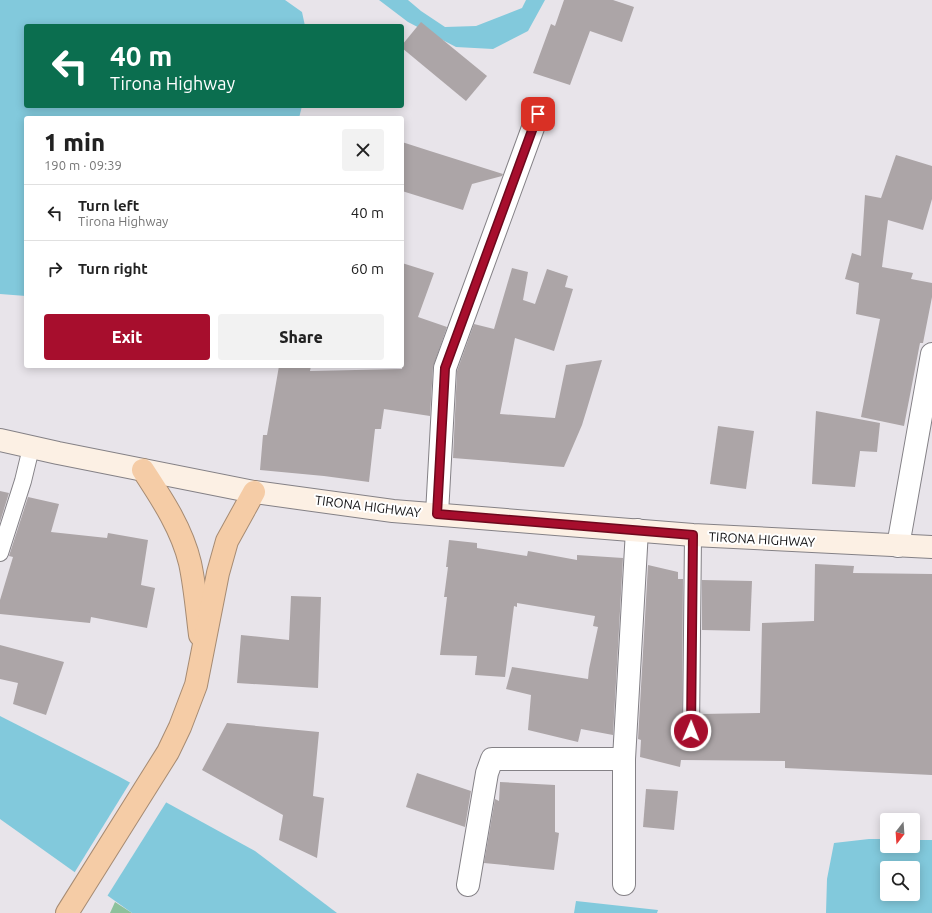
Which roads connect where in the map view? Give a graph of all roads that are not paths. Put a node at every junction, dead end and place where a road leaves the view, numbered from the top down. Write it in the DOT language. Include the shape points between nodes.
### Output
graph roads {
  1 [pos="538,114"];
  2 [pos="932,354"];
  3 [pos="0,440"];
  4 [pos="31,448"];
  5 [pos="143,470"];
  6 [pos="254,492"];
  7 [pos="437,514"];
  8 [pos="637,530"];
  9 [pos="693,535"];
  10 [pos="898,546"];
  11 [pos="932,547"];
  12 [pos="0,553"];
  13 [pos="203,652"];
  14 [pos="691,731"];
  15 [pos="624,759"];
  16 [pos="624,884"];
  17 [pos="468,885"];
  18 [pos="68,911"];
  1 -- 7 [label="street" via="445,368"];
  2 -- 10 [label="street"];
  3 -- 4 [label="main road, TIRONA HIGHWAY"];
  4 -- 5 [label="main road, TIRONA HIGHWAY"];
  4 -- 12 [label="lane"];
  5 -- 6 [label="main road, TIRONA HIGHWAY"];
  5 -- 13 [label="highway" via="162,500 190,563"];
  6 -- 7 [label="main road, TIRONA HIGHWAY" via="393,511"];
  6 -- 13 [label="highway" via="225,547"];
  7 -- 8 [label="main road, TIRONA HIGHWAY"];
  8 -- 9 [label="main road, TIRONA HIGHWAY"];
  8 -- 15 [label="street"];
  9 -- 10 [label="main road, TIRONA HIGHWAY"];
  9 -- 14 [label="lane"];
  10 -- 11 [label="main road, TIRONA HIGHWAY"];
  13 -- 18 [label="highway" via="191,698 168,752"];
  15 -- 16 [label="street"];
  15 -- 17 [label="street" via="492,759 487,773"];
}
